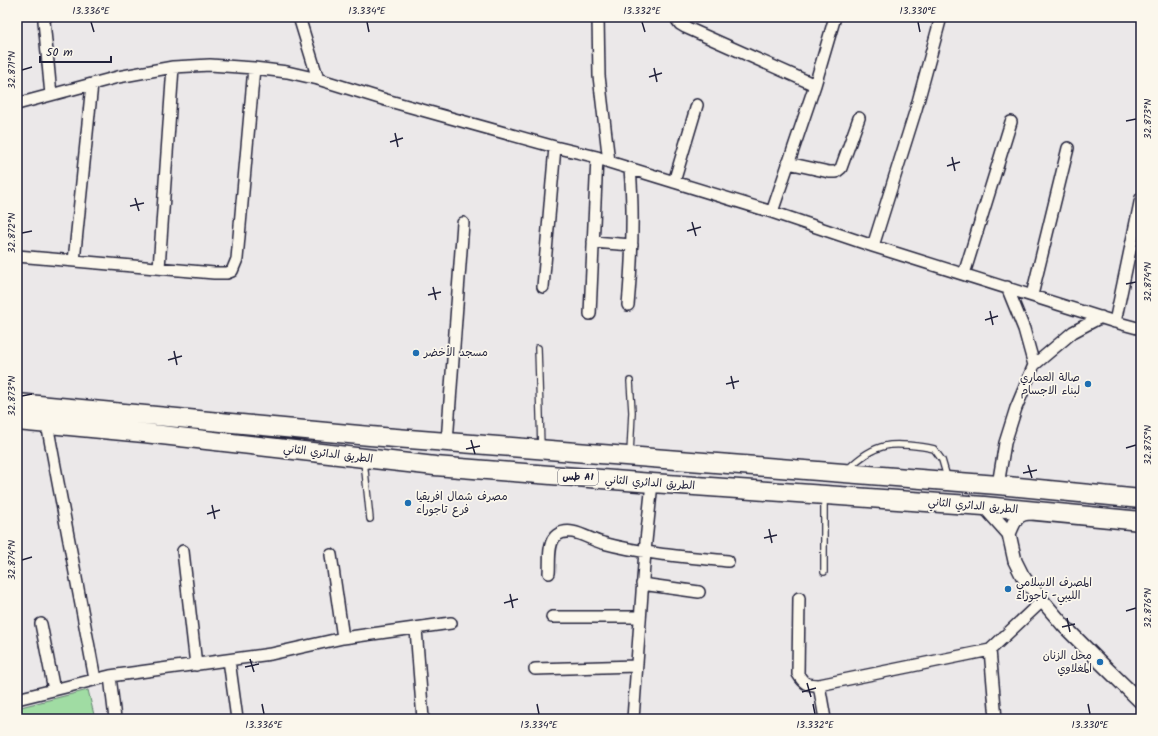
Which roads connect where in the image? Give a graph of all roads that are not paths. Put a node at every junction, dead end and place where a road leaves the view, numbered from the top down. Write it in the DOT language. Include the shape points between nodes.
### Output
graph roads {
  1 [pos="46,17"];
  2 [pos="299,17"];
  3 [pos="598,17"];
  4 [pos="677,17"];
  5 [pos="835,17"];
  6 [pos="941,17"];
  7 [pos="173,67"];
  8 [pos="254,68"];
  9 [pos="318,79"];
  10 [pos="92,84"];
  11 [pos="815,85"];
  12 [pos="51,95"];
  13 [pos="17,104"];
  14 [pos="697,105"];
  15 [pos="859,118"];
  16 [pos="1011,122"];
  17 [pos="554,147"];
  18 [pos="1068,148"];
  19 [pos="597,157"];
  20 [pos="609,162"];
  21 [pos="788,162"];
  22 [pos="630,169"];
  23 [pos="674,182"];
  24 [pos="1141,198"];
  25 [pos="772,212"];
  26 [pos="463,223"];
  27 [pos="593,242"];
  28 [pos="632,245"];
  29 [pos="873,246"];
  30 [pos="17,256"];
  31 [pos="74,261"];
  32 [pos="159,268"];
  33 [pos="964,274"];
  34 [pos="543,287"];
  35 [pos="1007,287"];
  36 [pos="1032,295"];
  37 [pos="628,305"];
  38 [pos="590,314"];
  39 [pos="1101,317"];
  40 [pos="1115,322"];
  41 [pos="1141,328"];
  42 [pos="538,348"];
  43 [pos="1034,365"];
  44 [pos="630,381"];
  45 [pos="17,403"];
  46 [pos="17,422"];
  47 [pos="48,424"];
  48 [pos="313,430"];
  49 [pos="370,436"];
  50 [pos="447,442"];
  51 [pos="541,449"];
  52 [pos="310,452"];
  53 [pos="630,456"];
  54 [pos="364,459"];
  55 [pos="844,473"];
  56 [pos="948,482"];
  57 [pos="652,483"];
  58 [pos="998,486"];
  59 [pos="824,495"];
  60 [pos="1141,499"];
  61 [pos="984,506"];
  62 [pos="1048,513"];
  63 [pos="370,519"];
  64 [pos="1141,521"];
  65 [pos="1008,534"];
  66 [pos="183,551"];
  67 [pos="645,551"];
  68 [pos="331,556"];
  69 [pos="728,562"];
  70 [pos="824,572"];
  71 [pos="549,573"];
  72 [pos="642,584"];
  73 [pos="699,592"];
  74 [pos="799,598"];
  75 [pos="1042,601"];
  76 [pos="552,617"];
  77 [pos="640,617"];
  78 [pos="451,623"];
  79 [pos="41,624"];
  80 [pos="416,628"];
  81 [pos="343,638"];
  82 [pos="990,650"];
  83 [pos="229,660"];
  84 [pos="196,665"];
  85 [pos="636,666"];
  86 [pos="534,669"];
  87 [pos="110,676"];
  88 [pos="95,679"];
  89 [pos="818,685"];
  90 [pos="54,690"];
  91 [pos="17,699"];
  92 [pos="1141,702"];
  93 [pos="115,719"];
  94 [pos="237,719"];
  95 [pos="423,719"];
  96 [pos="633,719"];
  97 [pos="825,719"];
  98 [pos="996,719"];
  1 -- 12 [label="street" via="44,21"];
  2 -- 9 [label="street"];
  3 -- 20 [label="street" via="599,76"];
  4 -- 11 [label="street" via="680,24 686,27"];
  5 -- 11 [label="street"];
  6 -- 29 [label="street"];
  7 -- 8 [label="street" via="210,65"];
  7 -- 10 [label="street"];
  7 -- 32 [label="street"];
  8 -- 9 [label="street"];
  8 -- 32 [label="street" via="238,259 235,267 226,273"];
  9 -- 17 [label="street"];
  10 -- 12 [label="street"];
  10 -- 31 [label="street"];
  11 -- 21 [label="street"];
  12 -- 13 [label="street"];
  14 -- 23 [label="street"];
  15 -- 21 [label="street" via="840,168 836,172"];
  16 -- 33 [label="street"];
  17 -- 19 [label="street"];
  17 -- 34 [label="street"];
  18 -- 36 [label="street"];
  19 -- 20 [label="street"];
  19 -- 27 [label="street"];
  20 -- 22 [label="street"];
  21 -- 25 [label="street"];
  22 -- 23 [label="street"];
  22 -- 28 [label="street" via="633,197"];
  23 -- 25 [label="street"];
  24 -- 40 [label="street"];
  25 -- 29 [label="street"];
  26 -- 50 [label="street"];
  27 -- 28 [label="street"];
  27 -- 38 [label="street"];
  28 -- 37 [label="street"];
  29 -- 33 [label="street"];
  30 -- 31 [label="street"];
  31 -- 32 [label="street"];
  33 -- 35 [label="street"];
  35 -- 36 [label="street"];
  35 -- 43 [label="street" via="1024,328"];
  36 -- 39 [label="street"];
  39 -- 40 [label="street"];
  39 -- 43 [label="street" via="1073,332"];
  40 -- 41 [label="street"];
  42 -- 51 [label="lane"];
  43 -- 58 [label="street" via="1005,443"];
  44 -- 53 [label="lane"];
  45 -- 48 [label="highway, الطريق الدائري الثاني / طس A1"];
  46 -- 47 [label="highway, الطريق الدائري الثاني / طس A1"];
  47 -- 52 [label="highway, الطريق الدائري الثاني / طس A1"];
  47 -- 88 [label="street"];
  48 -- 49 [label="highway, الطريق الدائري الثاني / طس A1"];
  48 -- 52 [label="highway" via="315,442"];
  49 -- 50 [label="highway, الطريق الدائري الثاني / طس A1"];
  49 -- 54 [label="highway" via="362,444 361,452"];
  50 -- 51 [label="highway, الطريق الدائري الثاني / طس A1"];
  51 -- 53 [label="highway, الطريق الدائري الثاني / طس A1"];
  52 -- 54 [label="highway, الطريق الدائري الثاني / طس A1"];
  53 -- 55 [label="highway, الطريق الدائري الثاني / طس A1"];
  54 -- 57 [label="highway, الطريق الدائري الثاني / طس A1"];
  54 -- 63 [label="lane"];
  55 -- 56 [label="highway, الطريق الدائري الثاني / طس A1"];
  55 -- 56 [label="lane" via="858,459 885,445 917,446 934,449 942,460"];
  56 -- 58 [label="highway, الطريق الدائري الثاني / طس A1"];
  57 -- 59 [label="highway, الطريق الدائري الثاني / طس A1"];
  57 -- 67 [label="street"];
  58 -- 60 [label="highway, الطريق الدائري الثاني / طس A1"];
  59 -- 61 [label="highway, الطريق الدائري الثاني / طس A1"];
  59 -- 70 [label="lane"];
  61 -- 62 [label="highway, الطريق الدائري الثاني / طس A1"];
  61 -- 65 [label="street"];
  62 -- 64 [label="highway, الطريق الدائري الثاني / طس A1"];
  62 -- 65 [label="street" via="1023,513 1017,517"];
  65 -- 75 [label="street" via="1015,561 1022,575"];
  66 -- 84 [label="street"];
  67 -- 69 [label="street"];
  67 -- 71 [label="street" via="611,545 581,534 566,532 558,534 551,544"];
  67 -- 72 [label="street"];
  68 -- 81 [label="street"];
  72 -- 73 [label="street"];
  72 -- 77 [label="street"];
  74 -- 89 [label="street" via="798,674 803,682"];
  75 -- 82 [label="street"];
  75 -- 92 [label="street" via="1096,659"];
  76 -- 77 [label="street"];
  77 -- 85 [label="street"];
  78 -- 80 [label="street"];
  79 -- 90 [label="street"];
  80 -- 81 [label="street"];
  80 -- 95 [label="street"];
  81 -- 83 [label="street" via="271,654"];
  82 -- 89 [label="street"];
  82 -- 98 [label="street"];
  83 -- 84 [label="street"];
  83 -- 94 [label="street"];
  84 -- 87 [label="street"];
  85 -- 86 [label="street"];
  85 -- 96 [label="street"];
  87 -- 88 [label="street"];
  87 -- 93 [label="street"];
  88 -- 90 [label="street"];
  89 -- 97 [label="street"];
  90 -- 91 [label="street"];
}
